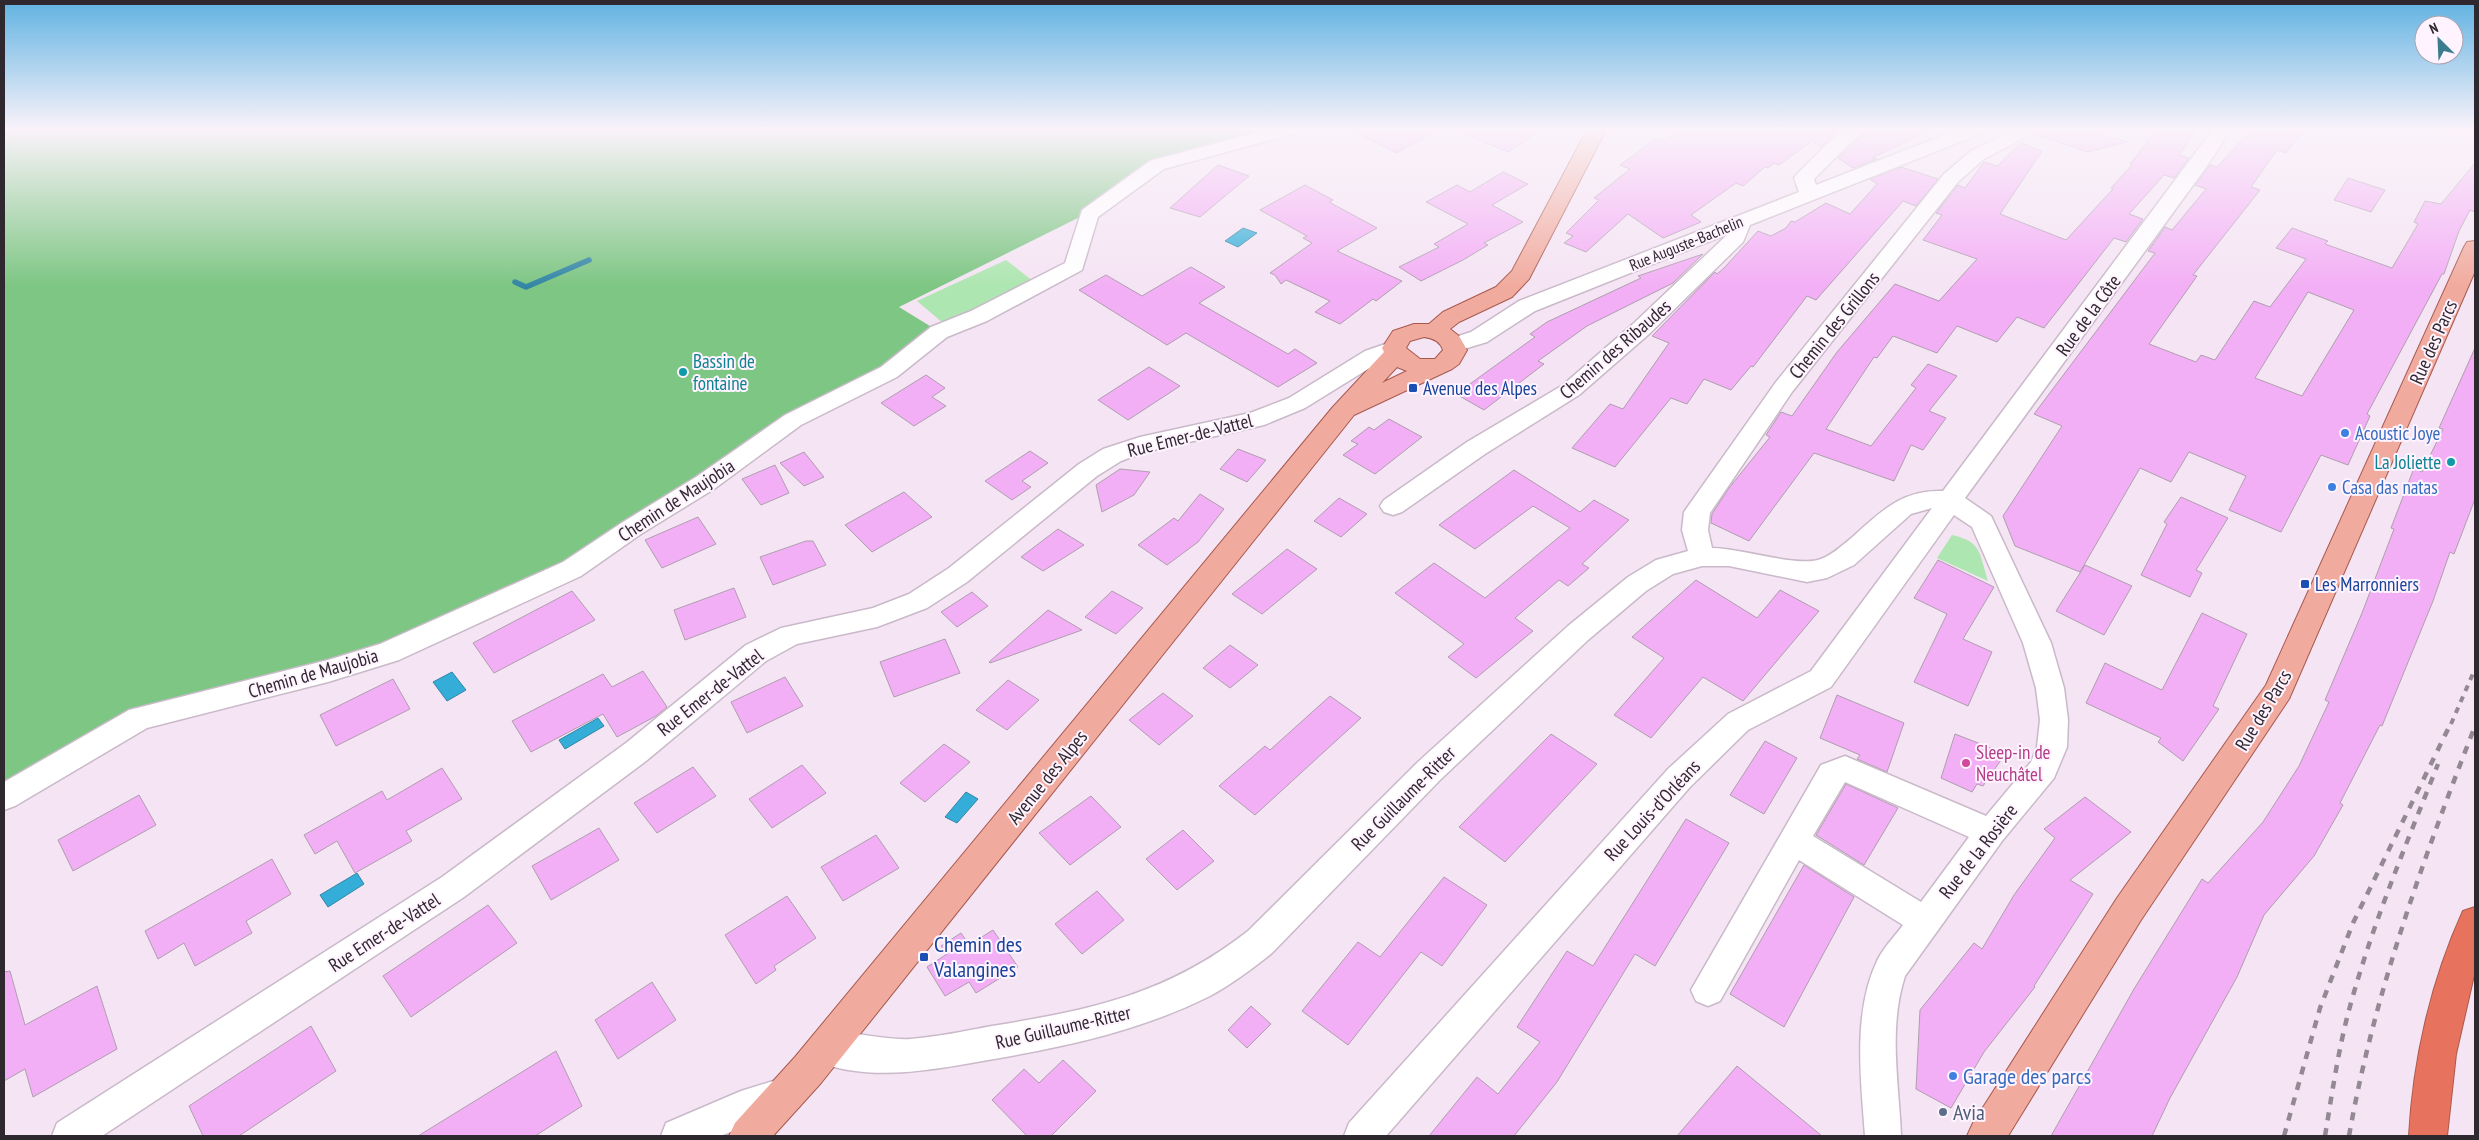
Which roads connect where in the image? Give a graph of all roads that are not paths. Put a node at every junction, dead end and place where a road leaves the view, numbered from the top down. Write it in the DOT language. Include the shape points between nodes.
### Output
graph roads {
  1 [pos="1135,181"];
  2 [pos="1571,181"];
  3 [pos="1805,181"];
  4 [pos="1843,181"];
  5 [pos="1948,181"];
  6 [pos="2186,181"];
  7 [pos="1810,194"];
  8 [pos="1740,221"];
  9 [pos="2475,247"];
  10 [pos="1434,331"];
  11 [pos="1454,345"];
  12 [pos="1395,350"];
  13 [pos="1435,367"];
  14 [pos="1341,414"];
  15 [pos="1950,500"];
  16 [pos="1393,506"];
  17 [pos="1702,557"];
  18 [pos="4,798"];
  19 [pos="1991,832"];
  20 [pos="1793,840"];
  21 [pos="1924,921"];
  22 [pos="2475,922"];
  23 [pos="1708,990"];
  24 [pos="825,1048"];
  25 [pos="787,1094"];
  26 [pos="70,1136"];
  27 [pos="679,1136"];
  28 [pos="748,1136"];
  29 [pos="1362,1136"];
  30 [pos="1882,1136"];
  31 [pos="1986,1136"];
  32 [pos="2428,1136"];
  1 -- 18 [label="street, Chemin de Maujobia" via="1090,214 1075,266 979,316 939,332 889,372 793,420 705,483 572,569 389,652 328,671 139,718"];
  2 -- 10 [label="main road" via="1521,274 1504,292 1452,317"];
  3 -- 7 [label="street"];
  4 -- 7 [label="street, Rue Auguste-Bachelin"];
  5 -- 17 [label="street, Chemin des Grillons" via="1784,387 1697,512 1695,530"];
  6 -- 15 [label="street, Rue de la Côte"];
  7 -- 8 [label="street, Rue Auguste-Bachelin"];
  8 -- 11 [label="street, Rue Auguste-Bachelin" via="1527,306 1479,337"];
  8 -- 16 [label="street, Chemin des Ribaudes" via="1736,238 1641,329 1571,390 1476,448"];
  9 -- 31 [label="main road, Rue des Parcs" via="2278,691 2129,909"];
  10 -- 11 [label="main road"];
  10 -- 12 [label="main road" via="1406,332 1399,336"];
  11 -- 13 [label="main road" via="1454,356"];
  12 -- 13 [label="main road" via="1407,363"];
  12 -- 14 [label="main road, Avenue des Alpes"];
  12 -- 26 [label="street, Rue Emer-de-Vattel" via="1373,356 1297,403 1256,420 1140,445 1112,455 1088,470 958,575 918,601 877,617 791,635 756,652 636,752 453,887"];
  13 -- 14 [label="main road, Avenue des Alpes"];
  14 -- 24 [label="main road, Avenue des Alpes"];
  15 -- 17 [label="street, Rue Guillaume-Ritter" via="1926,499 1902,508 1845,558 1827,568 1807,572 1729,557"];
  15 -- 19 [label="street, Rue de la Rosière" via="1982,522 2037,644 2050,688 2054,720 2052,747 2043,769"];
  15 -- 29 [label="street, Rue Louis-d'Orléans" via="1822,679 1738,722 1679,778"];
  17 -- 24 [label="street, Rue Guillaume-Ritter" via="1664,567 1578,633 1430,770 1241,960 1208,980 1144,1008 1029,1037 908,1056"];
  19 -- 20 [label="street" via="1845,768 1832,774"];
  19 -- 21 [label="street, Rue de la Rosière"];
  20 -- 21 [label="street"];
  20 -- 23 [label="street"];
  21 -- 30 [label="street, Rue de la Rosière" via="1891,968 1882,995 1878,1040"];
  22 -- 32 [label="highway" via="2441,1037"];
  24 -- 25 [label="main road, Avenue des Alpes"];
  25 -- 27 [label="street" via="741,1109"];
  25 -- 28 [label="main road, Avenue des Alpes"];
}
